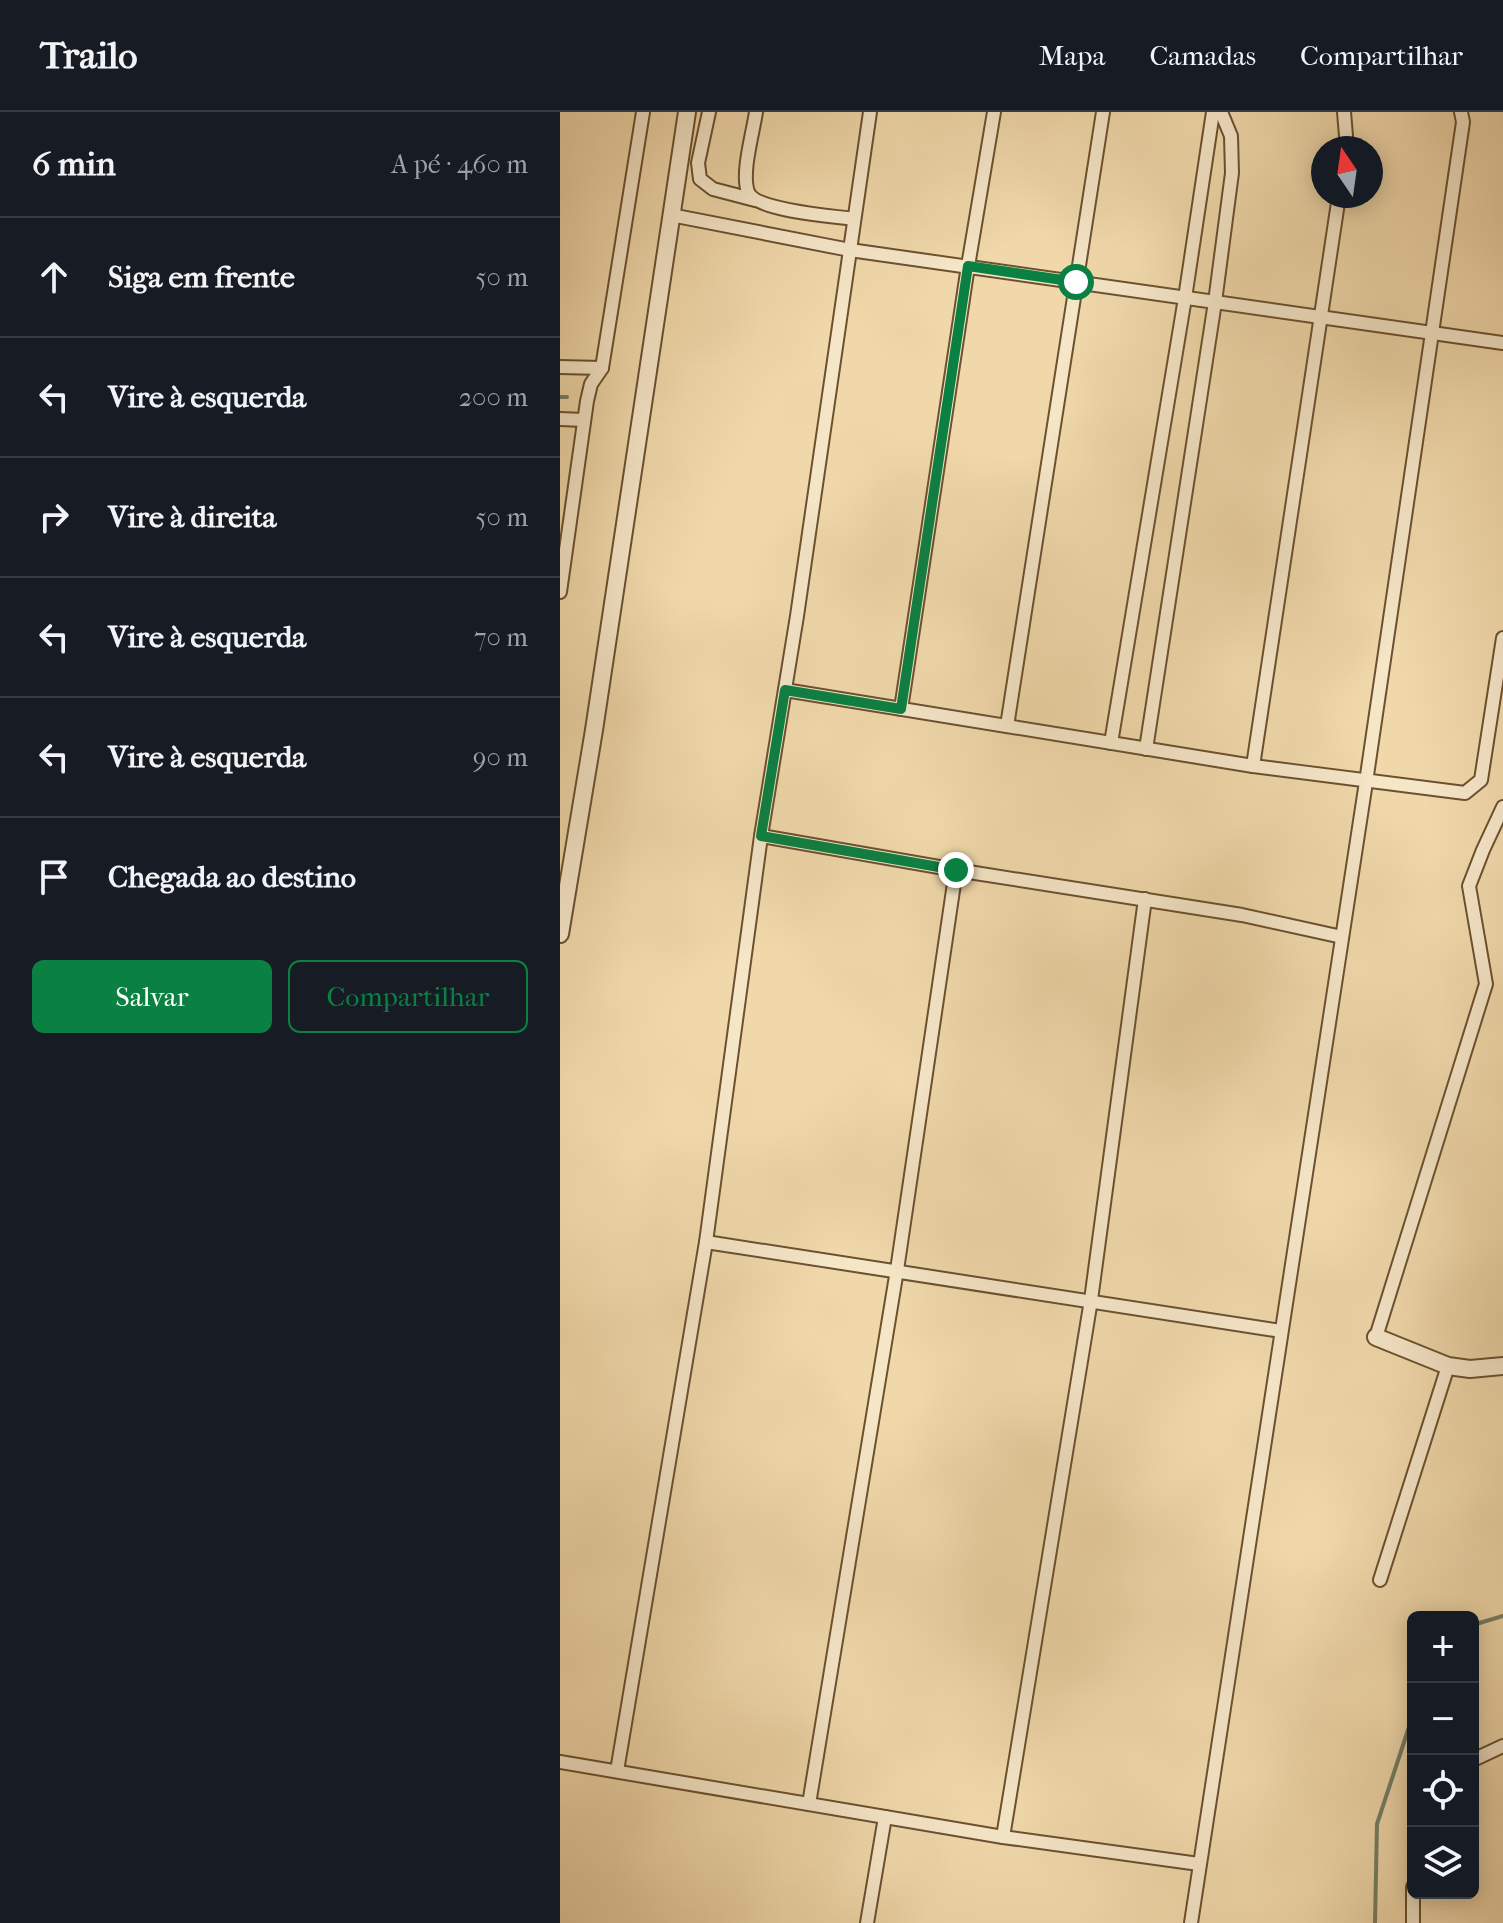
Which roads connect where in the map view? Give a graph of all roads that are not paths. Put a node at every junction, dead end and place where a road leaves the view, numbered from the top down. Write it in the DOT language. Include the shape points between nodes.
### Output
graph roads {
  1 [pos="643,112"];
  2 [pos="687,112"];
  3 [pos="709,112"];
  4 [pos="756,112"];
  5 [pos="870,112"];
  6 [pos="994,112"];
  7 [pos="1103,112"];
  8 [pos="1213,112"];
  9 [pos="1221,112"];
  10 [pos="1344,112"];
  11 [pos="1461,112"];
  12 [pos="1346,136"];
  13 [pos="755,200"];
  14 [pos="1337,208"];
  15 [pos="671,215"];
  16 [pos="854,219"];
  17 [pos="850,250"];
  18 [pos="968,266"];
  19 [pos="1076,282"];
  20 [pos="1185,298"];
  21 [pos="1215,302"];
  22 [pos="1320,317"];
  23 [pos="1431,333"];
  24 [pos="1503,343"];
  25 [pos="560,367"];
  26 [pos="602,368"];
  27 [pos="560,419"];
  28 [pos="584,420"];
  29 [pos="560,592"];
  30 [pos="1503,638"];
  31 [pos="785,690"];
  32 [pos="901,709"];
  33 [pos="1007,726"];
  34 [pos="1111,743"];
  35 [pos="1146,749"];
  36 [pos="1253,766"];
  37 [pos="1366,782"];
  38 [pos="1503,807"];
  39 [pos="761,836"];
  40 [pos="956,870"];
  41 [pos="1145,899"];
  42 [pos="560,929"];
  43 [pos="1342,937"];
  44 [pos="706,1242"];
  45 [pos="897,1270"];
  46 [pos="1091,1300"];
  47 [pos="1281,1331"];
  48 [pos="1376,1337"];
  49 [pos="1448,1366"];
  50 [pos="1503,1366"];
  51 [pos="1380,1580"];
  52 [pos="1503,1746"];
  53 [pos="1479,1757"];
  54 [pos="560,1762"];
  55 [pos="617,1771"];
  56 [pos="809,1804"];
  57 [pos="885,1817"];
  58 [pos="1003,1837"];
  59 [pos="1199,1864"];
  60 [pos="1413,1899"];
  61 [pos="867,1923"];
  62 [pos="1191,1923"];
  63 [pos="1413,1923"];
  1 -- 26 [label="street"];
  2 -- 15 [label="street"];
  3 -- 13 [label="street" via="698,163 700,179 713,189"];
  4 -- 13 [label="street" via="746,168 748,191"];
  5 -- 16 [label="street"];
  6 -- 18 [label="street"];
  7 -- 19 [label="street"];
  8 -- 20 [label="street"];
  9 -- 21 [label="street" via="1233,154"];
  10 -- 12 [label="street"];
  11 -- 23 [label="street"];
  13 -- 16 [label="street"];
  14 -- 22 [label="street"];
  15 -- 17 [label="street"];
  15 -- 42 [label="street"];
  16 -- 17 [label="street"];
  17 -- 18 [label="street"];
  17 -- 31 [label="street"];
  18 -- 19 [label="street"];
  18 -- 32 [label="street"];
  19 -- 20 [label="street"];
  19 -- 33 [label="street"];
  20 -- 21 [label="street"];
  20 -- 34 [label="street"];
  21 -- 22 [label="street"];
  21 -- 35 [label="street"];
  22 -- 23 [label="street"];
  22 -- 36 [label="street"];
  23 -- 24 [label="street"];
  23 -- 37 [label="street"];
  25 -- 26 [label="street"];
  26 -- 28 [label="street" via="591,384"];
  27 -- 28 [label="street"];
  28 -- 29 [label="street"];
  30 -- 37 [label="street" via="1481,780 1472,790"];
  31 -- 32 [label="street"];
  31 -- 39 [label="street"];
  32 -- 33 [label="street"];
  33 -- 34 [label="street"];
  34 -- 35 [label="street"];
  35 -- 36 [label="street"];
  36 -- 37 [label="street"];
  37 -- 43 [label="street"];
  38 -- 48 [label="street" via="1469,886 1486,984"];
  39 -- 40 [label="street"];
  39 -- 44 [label="street"];
  40 -- 41 [label="street"];
  40 -- 45 [label="street"];
  41 -- 43 [label="street"];
  41 -- 46 [label="street"];
  43 -- 47 [label="street"];
  44 -- 45 [label="street"];
  44 -- 55 [label="street"];
  45 -- 46 [label="street"];
  45 -- 56 [label="street"];
  46 -- 47 [label="street"];
  46 -- 58 [label="street"];
  47 -- 59 [label="street"];
  48 -- 49 [label="street"];
  49 -- 50 [label="street"];
  49 -- 51 [label="street"];
  52 -- 53 [label="street"];
  54 -- 55 [label="street"];
  55 -- 56 [label="street"];
  56 -- 57 [label="street"];
  57 -- 58 [label="street"];
  57 -- 61 [label="street"];
  58 -- 59 [label="street"];
  59 -- 62 [label="street"];
  60 -- 63 [label="street"];
}
